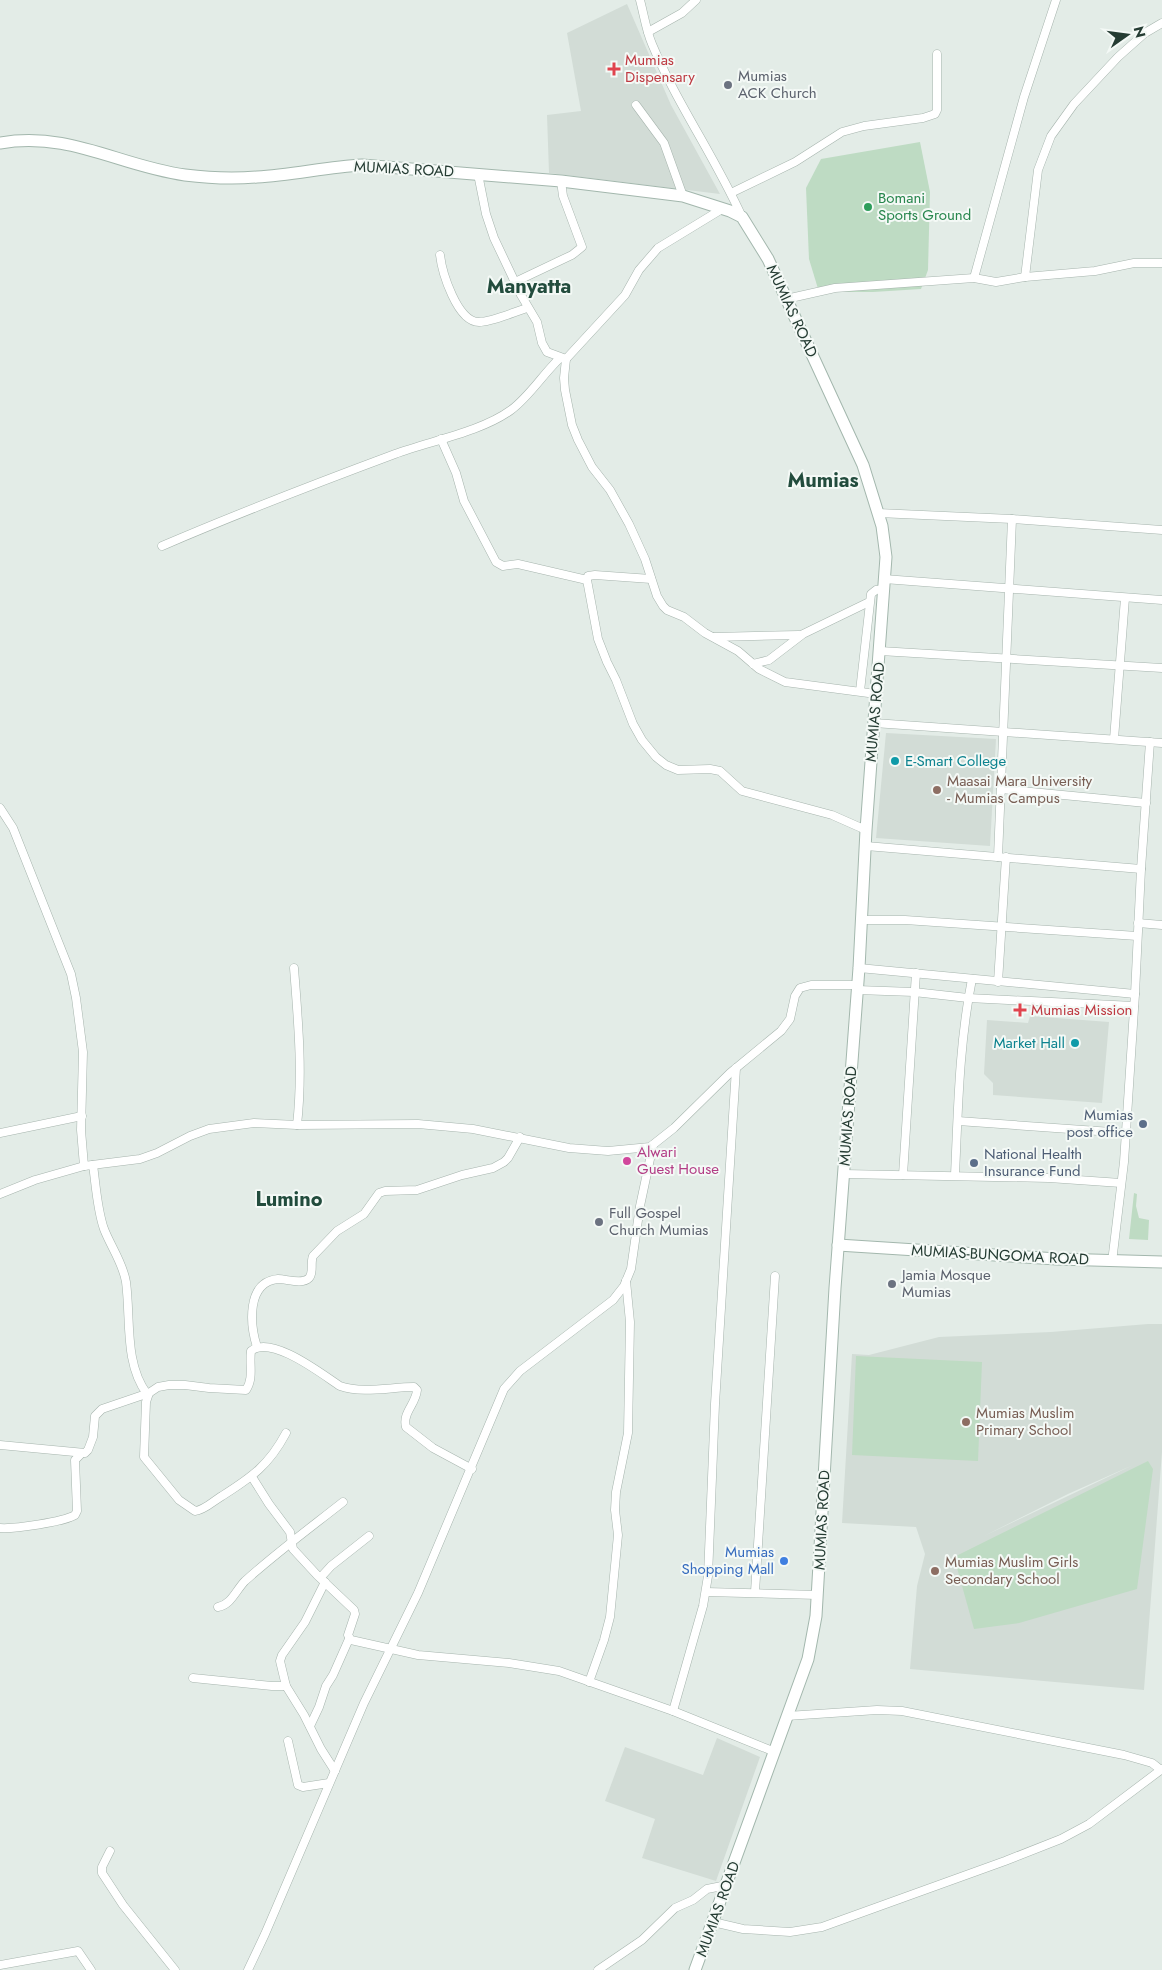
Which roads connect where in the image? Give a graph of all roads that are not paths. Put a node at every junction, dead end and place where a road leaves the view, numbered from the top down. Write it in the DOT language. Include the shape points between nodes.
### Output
graph roads {
  1 [pos="640,0"];
  2 [pos="696,0"];
  3 [pos="1056,0"];
  4 [pos="1162,23"];
  5 [pos="648,32"];
  6 [pos="937,54"];
  7 [pos="636,105"];
  8 [pos="0,143"];
  9 [pos="478,174"];
  10 [pos="561,181"];
  11 [pos="731,193"];
  12 [pos="683,196"];
  13 [pos="722,208"];
  14 [pos="742,217"];
  15 [pos="440,255"];
  16 [pos="1162,262"];
  17 [pos="1025,277"];
  18 [pos="974,278"];
  19 [pos="515,282"];
  20 [pos="786,299"];
  21 [pos="527,308"];
  22 [pos="563,358"];
  23 [pos="442,439"];
  24 [pos="878,513"];
  25 [pos="1012,519"];
  26 [pos="1162,530"];
  27 [pos="162,546"];
  28 [pos="651,579"];
  29 [pos="586,580"];
  30 [pos="884,584"];
  31 [pos="1010,589"];
  32 [pos="1125,598"];
  33 [pos="1162,600"];
  34 [pos="869,602"];
  35 [pos="803,634"];
  36 [pos="712,637"];
  37 [pos="880,651"];
  38 [pos="1006,658"];
  39 [pos="753,664"];
  40 [pos="1121,666"];
  41 [pos="1162,668"];
  42 [pos="860,691"];
  43 [pos="876,694"];
  44 [pos="874,723"];
  45 [pos="1004,731"];
  46 [pos="1114,739"];
  47 [pos="1150,742"];
  48 [pos="1162,743"];
  49 [pos="1001,789"];
  50 [pos="1146,804"];
  51 [pos="0,808"];
  52 [pos="866,830"];
  53 [pos="866,846"];
  54 [pos="1002,857"];
  55 [pos="1141,869"];
  56 [pos="862,920"];
  57 [pos="1138,923"];
  58 [pos="1002,926"];
  59 [pos="1162,926"];
  60 [pos="1137,936"];
  61 [pos="294,968"];
  62 [pos="860,968"];
  63 [pos="916,973"];
  64 [pos="972,979"];
  65 [pos="998,982"];
  66 [pos="857,988"];
  67 [pos="914,992"];
  68 [pos="1135,994"];
  69 [pos="968,998"];
  70 [pos="1134,1006"];
  71 [pos="736,1068"];
  72 [pos="82,1116"];
  73 [pos="958,1121"];
  74 [pos="297,1125"];
  75 [pos="0,1133"];
  76 [pos="1126,1133"];
  77 [pos="520,1137"];
  78 [pos="653,1145"];
  79 [pos="93,1165"];
  80 [pos="84,1166"];
  81 [pos="844,1174"];
  82 [pos="903,1175"];
  83 [pos="955,1175"];
  84 [pos="1121,1183"];
  85 [pos="0,1194"];
  86 [pos="838,1245"];
  87 [pos="1112,1262"];
  88 [pos="1162,1262"];
  89 [pos="775,1276"];
  90 [pos="626,1281"];
  91 [pos="257,1347"];
  92 [pos="148,1394"];
  93 [pos="286,1433"];
  94 [pos="0,1446"];
  95 [pos="81,1454"];
  96 [pos="472,1468"];
  97 [pos="252,1477"];
  98 [pos="343,1502"];
  99 [pos="0,1528"];
  100 [pos="368,1536"];
  101 [pos="293,1542"];
  102 [pos="323,1580"];
  103 [pos="706,1592"];
  104 [pos="755,1592"];
  105 [pos="818,1595"];
  106 [pos="218,1607"];
  107 [pos="349,1639"];
  108 [pos="392,1649"];
  109 [pos="193,1678"];
  110 [pos="589,1682"];
  111 [pos="286,1686"];
  112 [pos="673,1711"];
  113 [pos="787,1716"];
  114 [pos="310,1726"];
  115 [pos="288,1740"];
  116 [pos="775,1752"];
  117 [pos="335,1771"];
  118 [pos="1160,1773"];
  119 [pos="329,1783"];
  120 [pos="110,1850"];
  121 [pos="727,1884"];
  122 [pos="713,1922"];
  123 [pos="0,1965"];
  124 [pos="91,1970"];
  125 [pos="175,1970"];
  126 [pos="248,1970"];
  127 [pos="598,1970"];
  128 [pos="696,1970"];
  1 -- 5 [label="street"];
  2 -- 5 [label="street" via="682,13"];
  3 -- 18 [label="street" via="1024,97"];
  4 -- 17 [label="street" via="1118,57 1074,104 1051,136 1038,170"];
  5 -- 11 [label="street" via="673,89"];
  6 -- 11 [label="street" via="935,114 842,132 795,162"];
  7 -- 12 [label="street" via="664,143"];
  8 -- 9 [label="street, MUMIAS ROAD" via="18,140 58,142 158,170 233,179 362,165"];
  9 -- 10 [label="street, MUMIAS ROAD"];
  9 -- 19 [label="street" via="488,220"];
  10 -- 12 [label="street, MUMIAS ROAD"];
  10 -- 19 [label="street" via="563,196 582,247"];
  11 -- 14 [label="street"];
  12 -- 13 [label="street, MUMIAS ROAD"];
  13 -- 14 [label="street, MUMIAS ROAD"];
  13 -- 22 [label="street" via="658,248 639,270 625,295"];
  14 -- 20 [label="street, MUMIAS ROAD" via="768,259"];
  15 -- 21 [label="street" via="451,294 475,321"];
  16 -- 17 [label="street"];
  17 -- 18 [label="street" via="996,282"];
  18 -- 20 [label="street" via="835,288"];
  19 -- 21 [label="street"];
  20 -- 24 [label="street, MUMIAS ROAD" via="863,465"];
  21 -- 22 [label="street" via="537,322 547,352"];
  22 -- 23 [label="street" via="511,410"];
  22 -- 28 [label="street" via="565,390 578,440 592,468 610,490 629,524"];
  23 -- 27 [label="street" via="266,502"];
  23 -- 29 [label="street" via="464,501 496,562 503,566 518,564"];
  24 -- 25 [label="street"];
  24 -- 30 [label="street, MUMIAS ROAD" via="885,544"];
  25 -- 26 [label="street"];
  25 -- 31 [label="street"];
  28 -- 29 [label="street" via="595,575 588,576"];
  28 -- 36 [label="street" via="667,610 684,617"];
  29 -- 52 [label="street" via="598,639 607,662 633,724 656,757 678,770 720,771 742,791 832,815"];
  30 -- 31 [label="street"];
  30 -- 34 [label="street" via="872,592"];
  30 -- 37 [label="street, MUMIAS ROAD"];
  31 -- 32 [label="street"];
  31 -- 38 [label="street"];
  32 -- 33 [label="street"];
  32 -- 40 [label="street"];
  34 -- 35 [label="street"];
  34 -- 42 [label="street"];
  35 -- 36 [label="street"];
  35 -- 39 [label="street" via="769,660"];
  36 -- 39 [label="street" via="738,651"];
  37 -- 38 [label="street"];
  37 -- 43 [label="street, MUMIAS ROAD"];
  38 -- 40 [label="street"];
  38 -- 45 [label="street"];
  39 -- 42 [label="street" via="785,682"];
  40 -- 41 [label="street"];
  40 -- 46 [label="street"];
  42 -- 43 [label="street"];
  43 -- 44 [label="street, MUMIAS ROAD"];
  44 -- 45 [label="street"];
  44 -- 52 [label="street, MUMIAS ROAD"];
  45 -- 46 [label="street"];
  45 -- 49 [label="street"];
  46 -- 47 [label="street"];
  47 -- 48 [label="street"];
  47 -- 50 [label="street"];
  49 -- 50 [label="street"];
  49 -- 54 [label="street"];
  50 -- 55 [label="street"];
  51 -- 72 [label="street" via="14,828 71,974 83,1052"];
  52 -- 53 [label="street, MUMIAS ROAD"];
  53 -- 54 [label="street"];
  53 -- 56 [label="street, MUMIAS ROAD"];
  54 -- 55 [label="street"];
  54 -- 58 [label="street"];
  55 -- 57 [label="street"];
  56 -- 58 [label="street"];
  56 -- 62 [label="street, MUMIAS ROAD"];
  57 -- 59 [label="street"];
  57 -- 60 [label="street"];
  58 -- 60 [label="street"];
  58 -- 65 [label="street"];
  60 -- 68 [label="street"];
  61 -- 74 [label="street" via="301,1067"];
  62 -- 63 [label="street"];
  62 -- 66 [label="street, MUMIAS ROAD"];
  63 -- 64 [label="street"];
  63 -- 67 [label="street"];
  64 -- 65 [label="street"];
  64 -- 69 [label="street"];
  65 -- 68 [label="street"];
  66 -- 67 [label="street"];
  66 -- 71 [label="street" via="812,985 800,988 784,1028"];
  66 -- 81 [label="street, MUMIAS ROAD"];
  67 -- 69 [label="street"];
  67 -- 82 [label="street"];
  68 -- 70 [label="street"];
  69 -- 70 [label="street"];
  69 -- 73 [label="street"];
  70 -- 76 [label="street"];
  71 -- 78 [label="street"];
  71 -- 103 [label="street"];
  72 -- 75 [label="street"];
  72 -- 80 [label="street"];
  73 -- 76 [label="street"];
  73 -- 83 [label="street"];
  74 -- 77 [label="street" via="418,1124"];
  74 -- 79 [label="street" via="254,1122 218,1127 140,1159"];
  76 -- 84 [label="street"];
  77 -- 78 [label="street" via="595,1150"];
  77 -- 91 [label="street" via="508,1158 494,1168 417,1190 379,1193 364,1214 337,1231 313,1256 307,1280 277,1280 264,1285 253,1305 252,1323"];
  78 -- 90 [label="street" via="631,1269"];
  79 -- 80 [label="street"];
  79 -- 92 [label="street" via="104,1229 126,1283 128,1336 139,1382"];
  80 -- 85 [label="street" via="34,1180"];
  81 -- 82 [label="street"];
  81 -- 86 [label="street, MUMIAS ROAD"];
  82 -- 83 [label="street"];
  83 -- 84 [label="street"];
  84 -- 87 [label="street"];
  86 -- 87 [label="street, MUMIAS-BUNGOMA ROAD"];
  86 -- 105 [label="street, MUMIAS ROAD"];
  87 -- 88 [label="street, MUMIAS-BUNGOMA ROAD"];
  89 -- 104 [label="street"];
  90 -- 96 [label="street" via="613,1300 511,1380 495,1409"];
  90 -- 110 [label="street" via="630,1322 628,1434 616,1492 618,1535 610,1617"];
  91 -- 92 [label="street" via="251,1351 251,1376 246,1390 178,1385 158,1388"];
  91 -- 96 [label="street" via="295,1355 347,1389 414,1387 416,1397 405,1417 406,1427 433,1448"];
  92 -- 95 [label="street" via="99,1410 94,1419 91,1443"];
  92 -- 97 [label="street" via="143,1455 184,1504 195,1511 200,1510"];
  93 -- 97 [label="street" via="273,1454"];
  94 -- 95 [label="street"];
  95 -- 99 [label="street" via="75,1460 75,1515 17,1528"];
  96 -- 108 [label="street"];
  97 -- 101 [label="street" via="290,1532"];
  98 -- 101 [label="street"];
  100 -- 102 [label="street" via="330,1566"];
  101 -- 102 [label="street" via="293,1549"];
  101 -- 106 [label="street" via="247,1579 227,1604"];
  102 -- 107 [label="street" via="354,1611"];
  102 -- 111 [label="street" via="305,1622 280,1658"];
  103 -- 104 [label="street"];
  103 -- 112 [label="street"];
  104 -- 105 [label="street"];
  105 -- 113 [label="street, MUMIAS ROAD" via="811,1647"];
  107 -- 108 [label="street"];
  107 -- 114 [label="street"];
  108 -- 110 [label="street" via="418,1655 538,1667"];
  108 -- 117 [label="street" via="364,1703"];
  109 -- 111 [label="street"];
  110 -- 112 [label="street"];
  111 -- 114 [label="street"];
  112 -- 116 [label="street"];
  113 -- 116 [label="street, MUMIAS ROAD"];
  113 -- 118 [label="street" via="902,1711 1124,1756 1152,1763"];
  114 -- 117 [label="street"];
  115 -- 119 [label="street" via="298,1785"];
  116 -- 121 [label="street, MUMIAS ROAD"];
  117 -- 119 [label="street"];
  118 -- 122 [label="street" via="1089,1824 1061,1839 822,1927 790,1932 743,1929"];
  119 -- 126 [label="street"];
  120 -- 125 [label="street" via="102,1875"];
  121 -- 122 [label="street, MUMIAS ROAD"];
  121 -- 127 [label="street" via="707,1890 675,1908 642,1940"];
  122 -- 128 [label="street, MUMIAS ROAD"];
  123 -- 124 [label="street" via="78,1950"];
}
